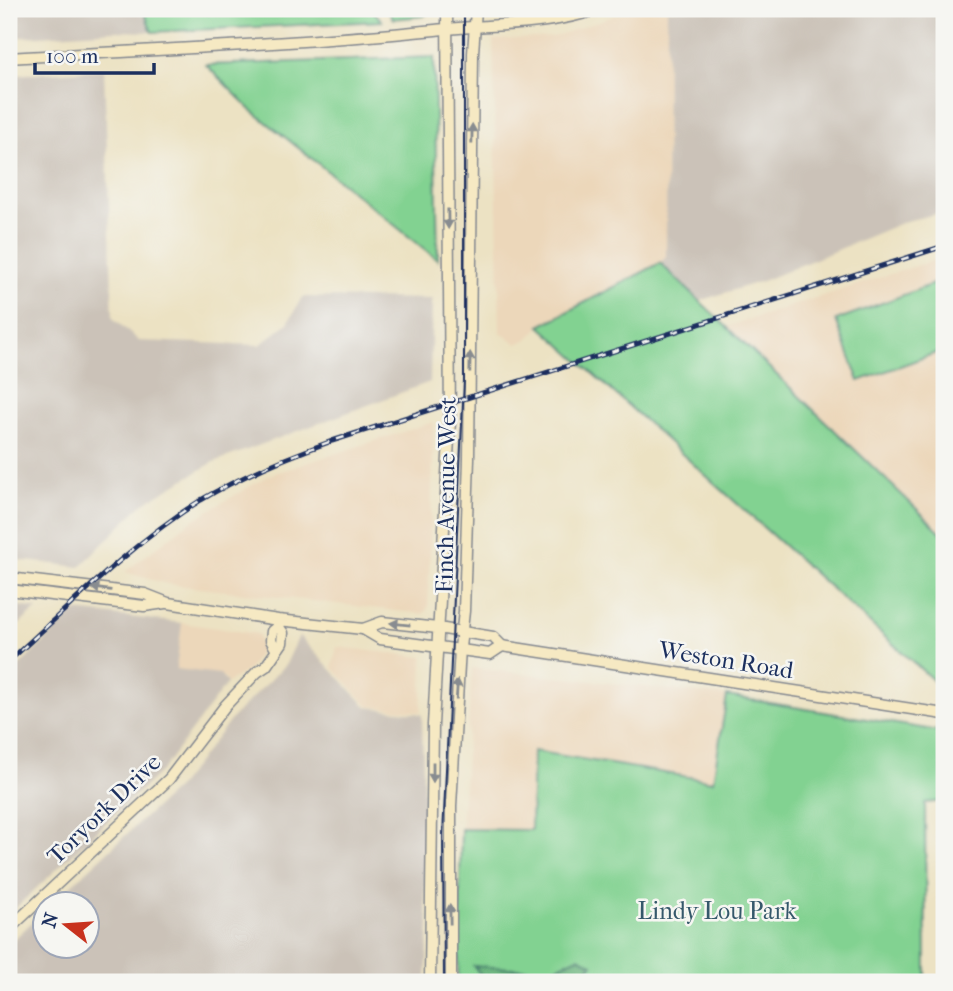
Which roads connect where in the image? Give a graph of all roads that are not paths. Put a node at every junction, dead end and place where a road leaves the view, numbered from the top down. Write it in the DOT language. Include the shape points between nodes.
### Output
graph roads {
  1 [pos="447,9"];
  2 [pos="476,9"];
  3 [pos="598,9"];
  4 [pos="474,26"];
  5 [pos="446,29"];
  6 [pos="9,58"];
  7 [pos="9,578"];
  8 [pos="9,590"];
  9 [pos="167,603"];
  10 [pos="278,623"];
  11 [pos="438,628"];
  12 [pos="363,629"];
  13 [pos="462,632"];
  14 [pos="436,645"];
  15 [pos="502,646"];
  16 [pos="460,649"];
  17 [pos="944,714"];
  18 [pos="9,929"];
  19 [pos="430,982"];
  20 [pos="451,982"];
  1 -- 5 [label="main road, Finch Avenue West"];
  2 -- 4 [label="main road, Finch Avenue West"];
  3 -- 4 [label="main road" via="551,21"];
  4 -- 5 [label="main road"];
  13 -- 4 [label="main road, Finch Avenue West, one-way" via="469,458"];
  5 -- 6 [label="main road"];
  5 -- 11 [label="main road, Finch Avenue West, one-way" via="450,421"];
  9 -- 7 [label="main road, Weston Road, one-way" via="145,594"];
  8 -- 9 [label="main road, Weston Road" via="144,606"];
  9 -- 10 [label="main road, Weston Road"];
  10 -- 12 [label="main road, Weston Road"];
  10 -- 18 [label="main road, Toryork Drive" via="271,640 276,649 266,666 225,706 169,779"];
  11 -- 12 [label="main road, Weston Road, one-way" via="382,622"];
  11 -- 13 [label="main road, Weston Road"];
  11 -- 14 [label="main road, Finch Avenue West"];
  12 -- 14 [label="main road, Weston Road" via="380,639"];
  13 -- 15 [label="main road, Weston Road" via="493,637"];
  13 -- 16 [label="main road, Finch Avenue West"];
  14 -- 16 [label="main road, Weston Road"];
  14 -- 19 [label="main road, Finch Avenue West, one-way"];
  15 -- 16 [label="main road, Weston Road" via="490,654"];
  15 -- 17 [label="main road, Weston Road"];
  20 -- 16 [label="main road, Finch Avenue West, one-way" via="449,841"];
}
